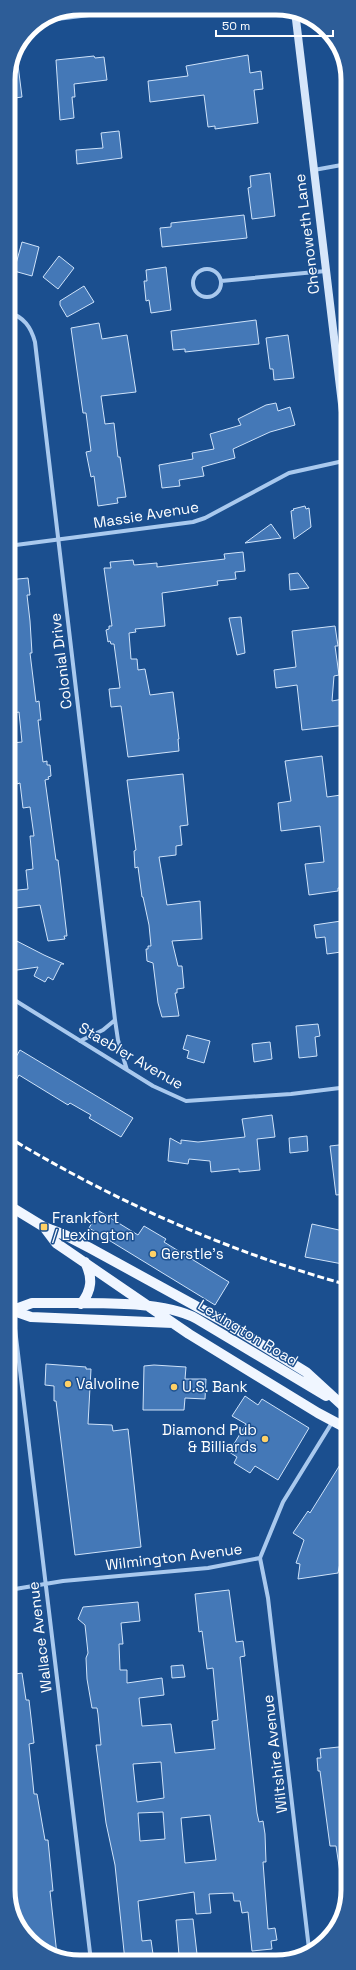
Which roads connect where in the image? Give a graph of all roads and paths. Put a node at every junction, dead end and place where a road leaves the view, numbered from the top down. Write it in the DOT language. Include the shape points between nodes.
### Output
graph roads {
  1 [pos="89,15"];
  2 [pos="296,18"];
  3 [pos="59,19"];
  4 [pos="341,165"];
  5 [pos="314,170"];
  6 [pos="326,271"];
  7 [pos="222,281"];
  8 [pos="15,315"];
  9 [pos="341,396"];
  10 [pos="341,462"];
  11 [pos="59,540"];
  12 [pos="15,545"];
  13 [pos="15,1000"];
  14 [pos="115,1020"];
  15 [pos="80,1041"];
  16 [pos="127,1070"];
  17 [pos="341,1088"];
  18 [pos="15,1209"];
  19 [pos="44,1227"];
  20 [pos="84,1261"];
  21 [pos="81,1304"];
  22 [pos="149,1307"];
  23 [pos="15,1309"];
  24 [pos="15,1311"];
  25 [pos="173,1323"];
  26 [pos="15,1341"];
  27 [pos="341,1403"];
  28 [pos="341,1404"];
  29 [pos="333,1420"];
  30 [pos="341,1425"];
  31 [pos="260,1558"];
  32 [pos="46,1584"];
  33 [pos="15,1589"];
  34 [pos="309,1946"];
  35 [pos="90,1955"];
  1 -- 3 [label="street"];
  2 -- 5 [label="main road, Chenoweth Lane"];
  4 -- 5 [label="street"];
  5 -- 6 [label="main road, Chenoweth Lane"];
  6 -- 7 [label="street"];
  6 -- 9 [label="main road, Chenoweth Lane"];
  7 -- 7 [label="street" via="217,273 204,269 196,274 193,283 199,295 208,297 217,294"];
  8 -- 11 [label="street, Colonial Drive" via="27,323 32,332"];
  10 -- 11 [label="street, Massie Avenue" via="289,473 193,522"];
  11 -- 12 [label="street, Massie Avenue"];
  11 -- 14 [label="street, Colonial Drive"];
  13 -- 15 [label="street, Staebler Avenue"];
  14 -- 15 [label="street" via="103,1030"];
  14 -- 16 [label="street, Colonial Drive"];
  15 -- 16 [label="street, Staebler Avenue"];
  16 -- 17 [label="street, Staebler Avenue" via="153,1086 186,1101"];
  18 -- 19 [label="main road"];
  19 -- 20 [label="main road" via="56,1243"];
  19 -- 27 [label="main road" via="90,1248 225,1322 306,1372"];
  20 -- 21 [label="main road" via="91,1282 87,1296"];
  20 -- 22 [label="main road"];
  21 -- 22 [label="main road, Lexington Road"];
  21 -- 23 [label="main road, Lexington Road" via="32,1303"];
  22 -- 25 [label="main road"];
  22 -- 28 [label="main road, Lexington Road" via="169,1308 193,1316"];
  24 -- 25 [label="main road" via="31,1317"];
  25 -- 29 [label="main road"];
  26 -- 32 [label="street, Wallace Avenue"];
  29 -- 30 [label="main road"];
  29 -- 31 [label="street, Wilmington Avenue" via="283,1502"];
  31 -- 32 [label="street, Wilmington Avenue" via="208,1568"];
  31 -- 34 [label="street, Wiltshire Avenue" via="268,1598"];
  32 -- 33 [label="street, Wilmington Avenue"];
  32 -- 35 [label="street, Wallace Avenue"];
}
